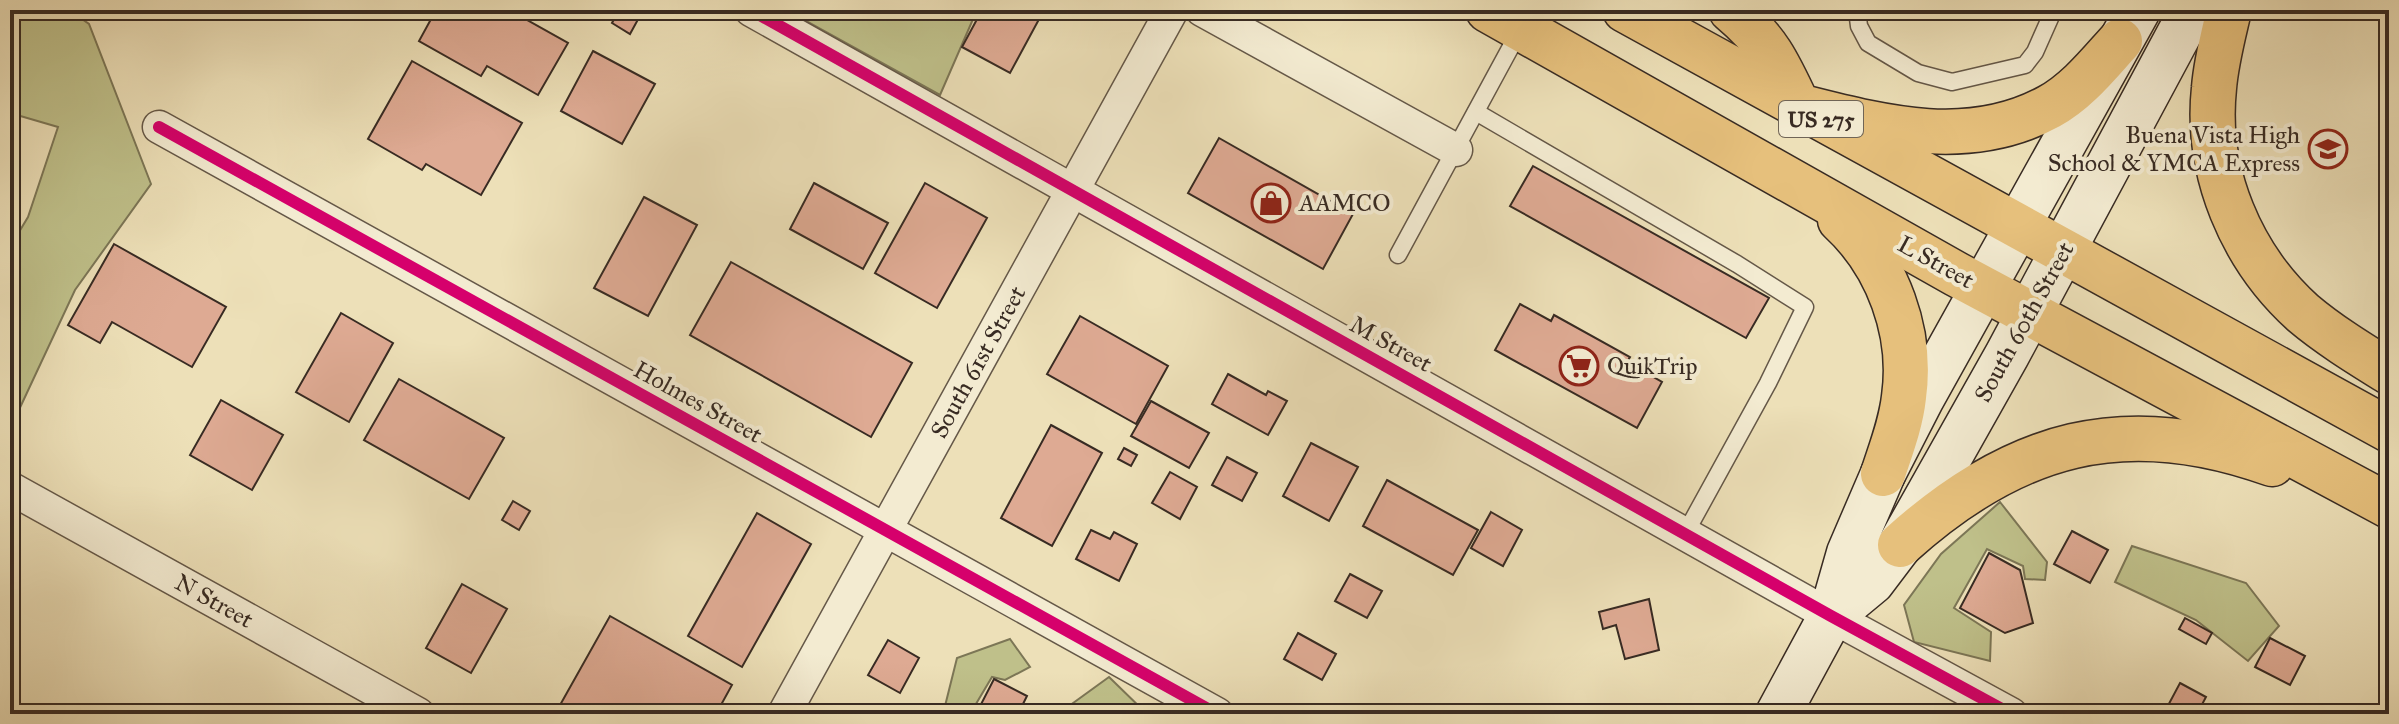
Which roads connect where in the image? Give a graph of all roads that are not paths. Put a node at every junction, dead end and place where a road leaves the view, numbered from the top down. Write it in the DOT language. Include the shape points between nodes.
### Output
graph roads {
  1 [pos="751,10"];
  2 [pos="1172,10"];
  3 [pos="1202,10"];
  4 [pos="1625,10"];
  5 [pos="1731,10"];
  6 [pos="1857,10"];
  7 [pos="2192,10"];
  8 [pos="2229,10"];
  9 [pos="2054,12"];
  10 [pos="1504,20"];
  11 [pos="2129,25"];
  12 [pos="1798,106"];
  13 [pos="1476,112"];
  14 [pos="159,127"];
  15 [pos="1456,150"];
  16 [pos="1802,188"];
  17 [pos="1073,190"];
  18 [pos="2017,227"];
  19 [pos="2063,252"];
  20 [pos="1398,255"];
  21 [pos="1983,288"];
  22 [pos="2029,314"];
  23 [pos="2389,372"];
  24 [pos="2389,430"];
  25 [pos="1883,474"];
  26 [pos="10,488"];
  27 [pos="2389,508"];
  28 [pos="885,531"];
  29 [pos="1685,534"];
  30 [pos="1900,545"];
  31 [pos="1831,616"];
  32 [pos="397,709"];
  33 [pos="784,714"];
  34 [pos="1217,714"];
  35 [pos="1778,714"];
  36 [pos="2011,714"];
  1 -- 17 [label="street, M Street"];
  2 -- 17 [label="street, South 61st Street"];
  3 -- 15 [label="street"];
  4 -- 12 [label="main road, US 275"];
  5 -- 12 [label="main road" via="1778,61"];
  6 -- 9 [label="lane" via="1868,43 1918,73 1952,82 2025,65"];
  7 -- 19 [label="main road, South 60th Street"];
  8 -- 23 [label="main road" via="2212,118 2216,160 2231,211 2250,249 2304,314"];
  10 -- 13 [label="lane"];
  10 -- 16 [label="main road, L Street / US 275"];
  11 -- 12 [label="main road" via="2087,77 2051,106 1981,130 1906,131"];
  11 -- 18 [label="main road, South 60th Street"];
  12 -- 18 [label="main road, US 275"];
  13 -- 15 [label="lane"];
  13 -- 29 [label="lane" via="1805,307"];
  14 -- 28 [label="street, Holmes Street"];
  15 -- 20 [label="lane"];
  16 -- 21 [label="main road, L Street / US 275"];
  16 -- 25 [label="main road" via="1861,240 1890,292 1902,330 1905,397"];
  17 -- 28 [label="street, South 61st Street"];
  17 -- 29 [label="street, M Street"];
  18 -- 19 [label="main road, US 275"];
  18 -- 21 [label="main road, South 60th Street"];
  19 -- 22 [label="main road, South 60th Street"];
  19 -- 24 [label="main road, US 275"];
  21 -- 22 [label="main road, L Street / US 275"];
  21 -- 25 [label="main road, South 60th Street"];
  22 -- 27 [label="main road, L Street / US 275"];
  22 -- 30 [label="main road, South 60th Street"];
  25 -- 31 [label="main road, South 60th Street" via="1849,553"];
  26 -- 32 [label="street, N Street"];
  27 -- 30 [label="main road" via="2247,455 2186,441 2103,439 2033,457 1978,484"];
  28 -- 33 [label="street, South 61st Street"];
  28 -- 34 [label="street, Holmes Street"];
  29 -- 31 [label="street, M Street"];
  30 -- 31 [label="main road, South 60th Street" via="1872,582"];
  31 -- 35 [label="main road, South 60th Street"];
  31 -- 36 [label="street, M Street"];
}
